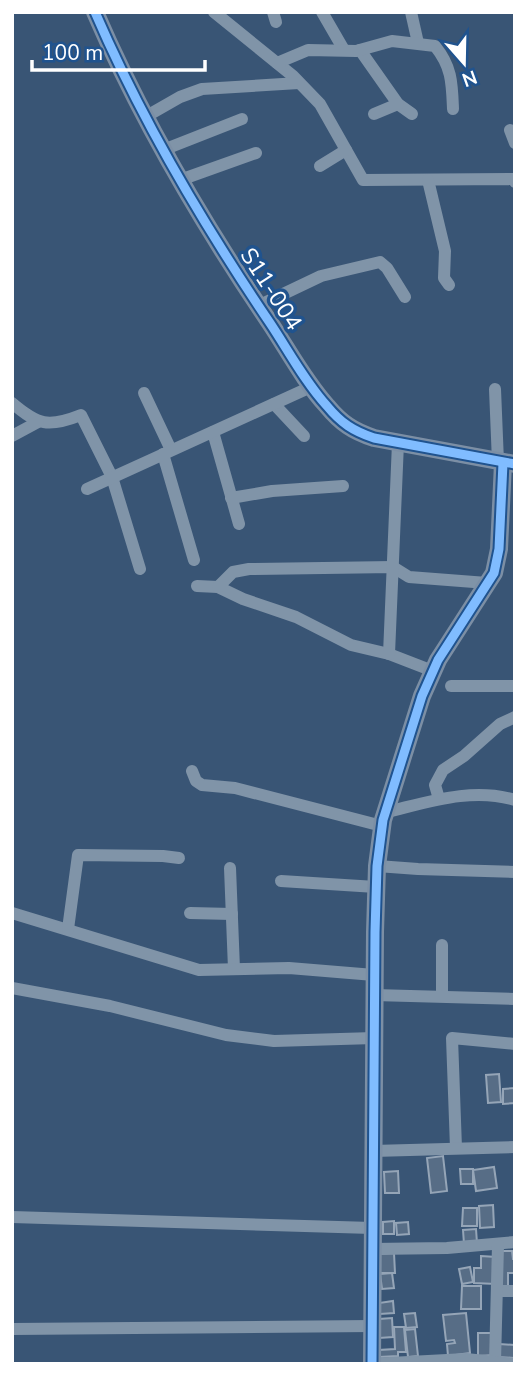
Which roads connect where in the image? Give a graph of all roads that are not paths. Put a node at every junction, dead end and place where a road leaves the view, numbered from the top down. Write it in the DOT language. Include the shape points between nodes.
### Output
graph roads {
  1 [pos="94,12"];
  2 [pos="214,12"];
  3 [pos="322,12"];
  4 [pos="411,12"];
  5 [pos="418,43"];
  6 [pos="344,50"];
  7 [pos="360,50"];
  8 [pos="277,63"];
  9 [pos="299,83"];
  10 [pos="398,104"];
  11 [pos="453,109"];
  12 [pos="374,114"];
  13 [pos="412,114"];
  14 [pos="145,117"];
  15 [pos="242,120"];
  16 [pos="163,150"];
  17 [pos="346,150"];
  18 [pos="256,153"];
  19 [pos="320,166"];
  20 [pos="180,180"];
  21 [pos="428,180"];
  22 [pos="514,180"];
  23 [pos="449,285"];
  24 [pos="405,297"];
  25 [pos="258,306"];
  26 [pos="313,386"];
  27 [pos="495,389"];
  28 [pos="144,393"];
  29 [pos="12,403"];
  30 [pos="274,404"];
  31 [pos="38,422"];
  32 [pos="213,432"];
  33 [pos="12,436"];
  34 [pos="303,436"];
  35 [pos="398,443"];
  36 [pos="167,452"];
  37 [pos="505,463"];
  38 [pos="112,477"];
  39 [pos="343,486"];
  40 [pos="87,489"];
  41 [pos="232,498"];
  42 [pos="239,524"];
  43 [pos="194,561"];
  44 [pos="393,567"];
  45 [pos="140,569"];
  46 [pos="487,583"];
  47 [pos="197,586"];
  48 [pos="218,587"];
  49 [pos="389,654"];
  50 [pos="433,671"];
  51 [pos="452,686"];
  52 [pos="515,686"];
  53 [pos="515,717"];
  54 [pos="192,771"];
  55 [pos="439,799"];
  56 [pos="515,800"];
  57 [pos="385,819"];
  58 [pos="179,858"];
  59 [pos="377,866"];
  60 [pos="230,868"];
  61 [pos="515,872"];
  62 [pos="281,881"];
  63 [pos="376,887"];
  64 [pos="190,912"];
  65 [pos="12,913"];
  66 [pos="232,914"];
  67 [pos="68,929"];
  68 [pos="442,946"];
  69 [pos="234,969"];
  70 [pos="374,975"];
  71 [pos="12,988"];
  72 [pos="374,995"];
  73 [pos="442,996"];
  74 [pos="515,999"];
  75 [pos="374,1038"];
  76 [pos="515,1044"];
  77 [pos="515,1147"];
  78 [pos="456,1149"];
  79 [pos="373,1151"];
  80 [pos="12,1217"];
  81 [pos="372,1228"];
  82 [pos="515,1242"];
  83 [pos="498,1245"];
  84 [pos="372,1249"];
  85 [pos="498,1291"];
  86 [pos="515,1291"];
  87 [pos="373,1326"];
  88 [pos="12,1329"];
  89 [pos="495,1362"];
  90 [pos="372,1364"];
  91 [pos="515,1364"];
  1 -- 14 [label="street, S11-004"];
  2 -- 8 [label="street"];
  3 -- 6 [label="street"];
  4 -- 5 [label="street"];
  5 -- 7 [label="street" via="392,41"];
  5 -- 11 [label="street" via="435,46 446,60"];
  6 -- 7 [label="street"];
  6 -- 8 [label="street" via="308,50"];
  7 -- 10 [label="street"];
  8 -- 9 [label="street"];
  9 -- 14 [label="street" via="202,89"];
  9 -- 17 [label="street" via="320,104"];
  10 -- 12 [label="street"];
  10 -- 13 [label="street"];
  14 -- 16 [label="street, S11-004"];
  15 -- 16 [label="street"];
  16 -- 20 [label="street, S11-004"];
  17 -- 19 [label="street"];
  17 -- 21 [label="street" via="363,180"];
  18 -- 20 [label="street"];
  20 -- 25 [label="street, S11-004"];
  21 -- 22 [label="street"];
  21 -- 23 [label="street" via="445,251 444,278"];
  24 -- 25 [label="street" via="380,262 321,276"];
  25 -- 26 [label="street, S11-004"];
  26 -- 30 [label="street"];
  26 -- 35 [label="street, S11-004" via="326,406 353,431"];
  27 -- 37 [label="street"];
  28 -- 36 [label="street"];
  29 -- 31 [label="street"];
  30 -- 32 [label="street"];
  30 -- 34 [label="street"];
  31 -- 33 [label="street"];
  31 -- 38 [label="street" via="81,415"];
  32 -- 36 [label="street"];
  32 -- 41 [label="street"];
  35 -- 37 [label="street, S11-004"];
  35 -- 44 [label="street"];
  36 -- 38 [label="street"];
  36 -- 43 [label="street"];
  37 -- 46 [label="street" via="499,549"];
  38 -- 40 [label="street"];
  38 -- 45 [label="street"];
  39 -- 41 [label="street"];
  41 -- 42 [label="street"];
  44 -- 46 [label="street" via="409,577"];
  44 -- 48 [label="street" via="249,569 233,572"];
  44 -- 49 [label="street"];
  46 -- 50 [label="street"];
  47 -- 48 [label="street"];
  48 -- 49 [label="street" via="296,617 351,645"];
  49 -- 50 [label="street"];
  50 -- 57 [label="street"];
  51 -- 52 [label="street"];
  53 -- 55 [label="street" via="443,770 435,785"];
  54 -- 57 [label="street" via="202,785"];
  55 -- 56 [label="street" via="483,794"];
  55 -- 57 [label="street"];
  57 -- 59 [label="street"];
  58 -- 67 [label="street" via="78,855"];
  59 -- 61 [label="street"];
  59 -- 63 [label="street"];
  60 -- 66 [label="street"];
  62 -- 63 [label="street"];
  63 -- 70 [label="street"];
  64 -- 66 [label="street"];
  65 -- 67 [label="street"];
  66 -- 69 [label="street"];
  67 -- 69 [label="street" via="199,970"];
  68 -- 73 [label="street"];
  69 -- 70 [label="street"];
  70 -- 72 [label="street"];
  71 -- 75 [label="street" via="226,1035 274,1041"];
  72 -- 73 [label="street"];
  72 -- 75 [label="street"];
  73 -- 74 [label="street"];
  75 -- 79 [label="street"];
  76 -- 78 [label="street" via="452,1038"];
  77 -- 78 [label="street"];
  78 -- 79 [label="street"];
  79 -- 81 [label="street"];
  80 -- 81 [label="street"];
  81 -- 84 [label="street"];
  82 -- 83 [label="street"];
  83 -- 84 [label="street"];
  83 -- 85 [label="street"];
  84 -- 87 [label="street"];
  85 -- 86 [label="street"];
  85 -- 89 [label="street"];
  87 -- 88 [label="street"];
  87 -- 90 [label="street"];
  89 -- 90 [label="street"];
  89 -- 91 [label="street"];
}
